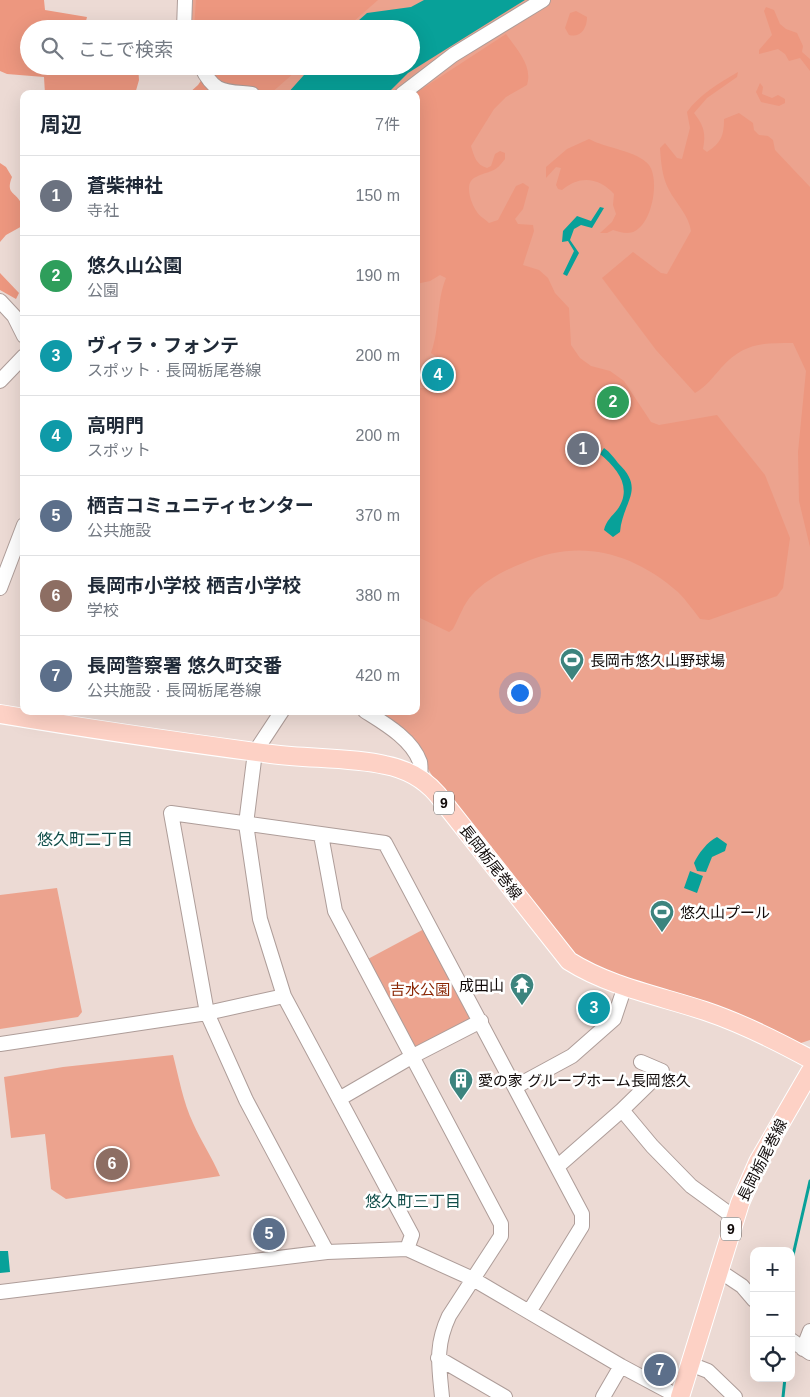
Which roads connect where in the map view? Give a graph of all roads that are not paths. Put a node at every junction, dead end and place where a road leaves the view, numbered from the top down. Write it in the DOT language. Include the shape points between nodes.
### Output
graph roads {
  1 [pos="185,0"];
  2 [pos="543,0"];
  3 [pos="184,20"];
  4 [pos="205,75"];
  5 [pos="218,90"];
  6 [pos="406,90"];
  7 [pos="0,301"];
  8 [pos="20,328"];
  9 [pos="20,360"];
  10 [pos="0,381"];
  11 [pos="20,535"];
  12 [pos="0,588"];
  13 [pos="0,714"];
  14 [pos="279,715"];
  15 [pos="371,715"];
  16 [pos="255,752"];
  17 [pos="421,778"];
  18 [pos="246,824"];
  19 [pos="321,835"];
  20 [pos="625,986"];
  21 [pos="284,996"];
  22 [pos="208,1013"];
  23 [pos="481,1021"];
  24 [pos="0,1044"];
  25 [pos="413,1056"];
  26 [pos="810,1059"];
  27 [pos="641,1062"];
  28 [pos="810,1072"];
  29 [pos="514,1087"];
  30 [pos="339,1098"];
  31 [pos="622,1110"];
  32 [pos="557,1167"];
  33 [pos="735,1218"];
  34 [pos="407,1248"];
  35 [pos="327,1252"];
  36 [pos="718,1270"];
  37 [pos="473,1279"];
  38 [pos="0,1292"];
  39 [pos="750,1295"];
  40 [pos="529,1312"];
  41 [pos="810,1331"];
  42 [pos="795,1343"];
  43 [pos="806,1351"];
  44 [pos="438,1358"];
  45 [pos="690,1364"];
  46 [pos="621,1366"];
  47 [pos="442,1397"];
  48 [pos="505,1397"];
  49 [pos="603,1397"];
  50 [pos="680,1397"];
  51 [pos="735,1397"];
  1 -- 3 [label="street"];
  2 -- 6 [label="street" via="453,55"];
  4 -- 5 [label="street"];
  7 -- 8 [label="street"];
  9 -- 10 [label="street"];
  11 -- 12 [label="street"];
  13 -- 16 [label="main road, 長岡栃尾巻線 / 9"];
  14 -- 16 [label="street"];
  15 -- 17 [label="street" via="410,747 420,762"];
  16 -- 17 [label="main road, 長岡栃尾巻線 / 9" via="383,764"];
  16 -- 18 [label="street"];
  17 -- 20 [label="main road, 長岡栃尾巻線 / 9" via="569,961 583,970"];
  18 -- 19 [label="street"];
  18 -- 21 [label="street" via="260,919"];
  18 -- 22 [label="street" via="171,812"];
  19 -- 23 [label="street" via="385,843"];
  19 -- 25 [label="street" via="335,911"];
  20 -- 26 [label="main road, 長岡栃尾巻線 / 9" via="707,1012"];
  20 -- 29 [label="street" via="614,1019 572,1056"];
  21 -- 22 [label="street"];
  21 -- 30 [label="street"];
  22 -- 24 [label="street"];
  22 -- 35 [label="street" via="246,1100"];
  23 -- 25 [label="street"];
  23 -- 29 [label="street"];
  25 -- 30 [label="street"];
  25 -- 37 [label="street" via="501,1224 501,1236"];
  27 -- 31 [label="street" via="662,1071"];
  28 -- 33 [label="main road, 長岡栃尾巻線 / 9" via="758,1162"];
  29 -- 32 [label="street"];
  30 -- 34 [label="street" via="412,1234"];
  31 -- 32 [label="street"];
  31 -- 33 [label="street" via="691,1186"];
  32 -- 40 [label="street" via="582,1214 582,1226"];
  33 -- 36 [label="main road, 長岡栃尾巻線 / 9"];
  34 -- 35 [label="street"];
  34 -- 37 [label="street"];
  35 -- 38 [label="street"];
  36 -- 39 [label="street"];
  36 -- 45 [label="main road, 長岡栃尾巻線 / 9"];
  37 -- 40 [label="street"];
  37 -- 44 [label="street" via="443,1328"];
  40 -- 46 [label="street"];
  41 -- 43 [label="street"];
  42 -- 43 [label="street"];
  44 -- 47 [label="street"];
  44 -- 48 [label="street"];
  45 -- 50 [label="main road, 長岡栃尾巻線 / 9"];
  45 -- 51 [label="street" via="708,1371"];
  46 -- 49 [label="street"];
  46 -- 50 [label="street"];
}
